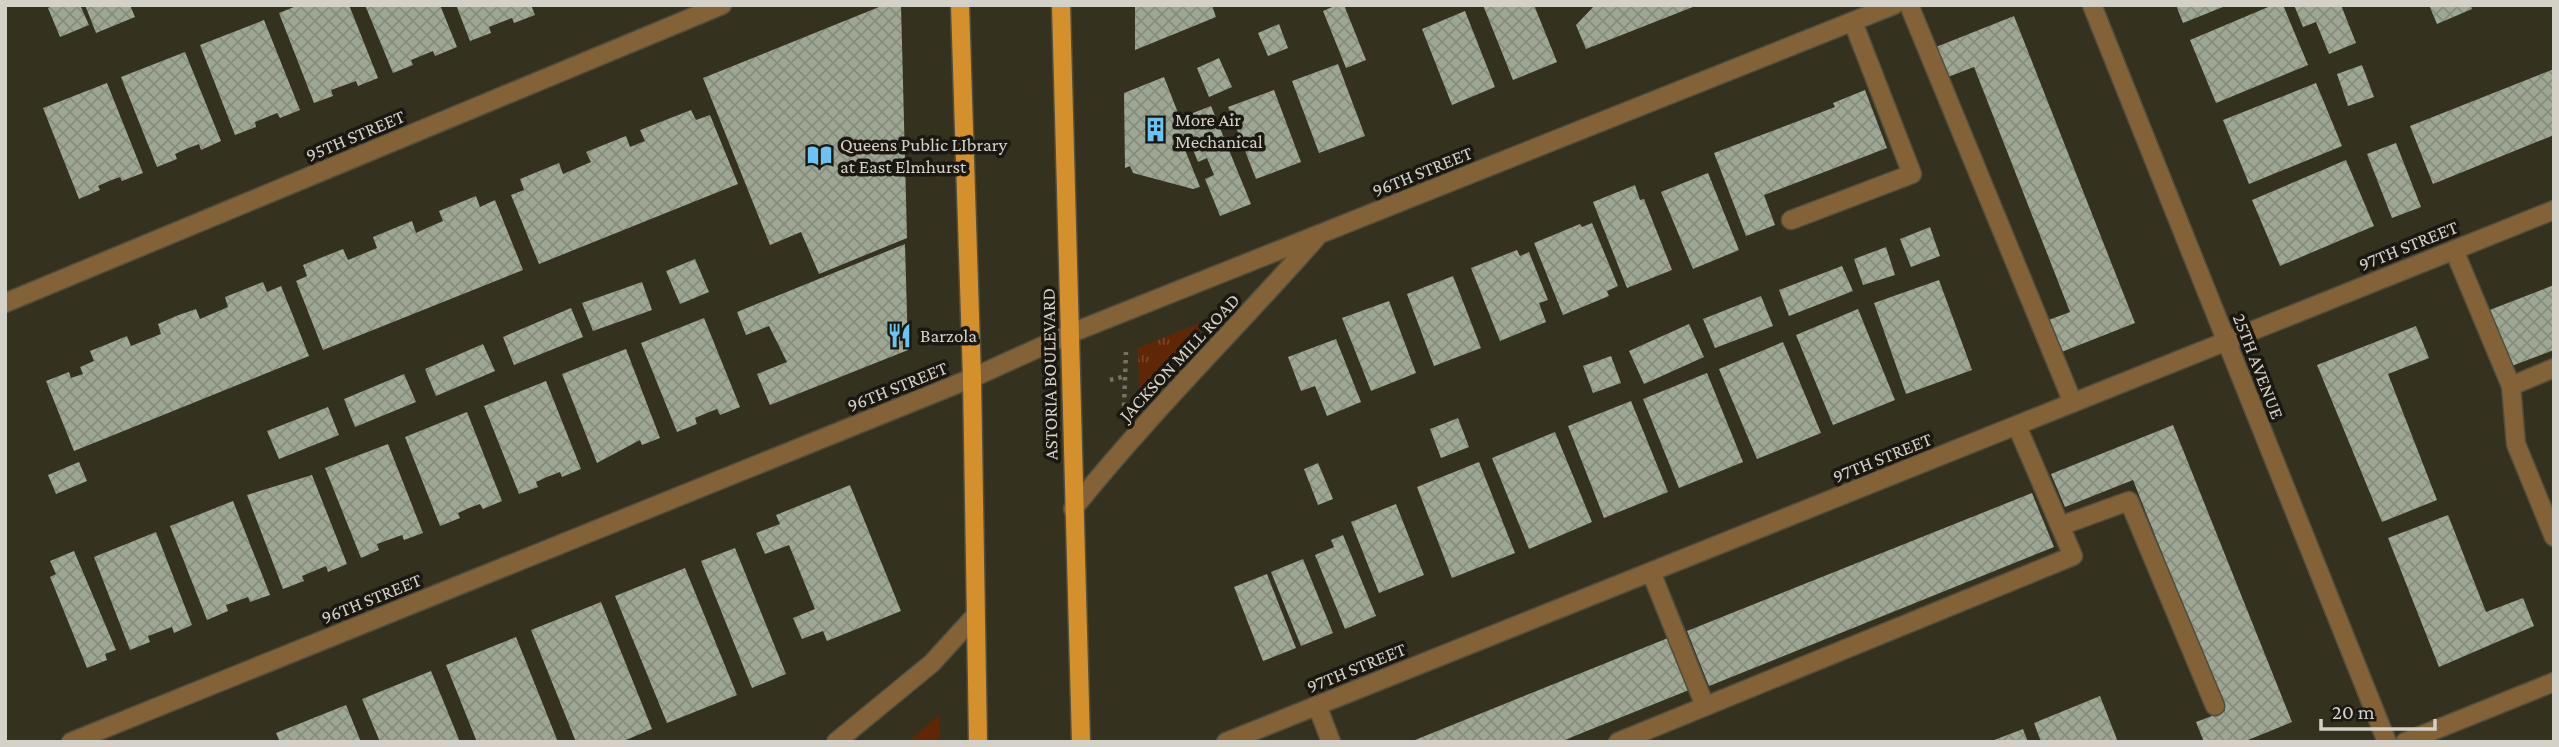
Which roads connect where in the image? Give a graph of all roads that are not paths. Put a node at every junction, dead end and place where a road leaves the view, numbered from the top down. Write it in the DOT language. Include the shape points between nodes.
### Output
graph roads {
  1 [pos="722,5"];
  2 [pos="960,5"];
  3 [pos="1061,5"];
  4 [pos="1894,5"];
  5 [pos="1909,5"];
  6 [pos="2092,5"];
  7 [pos="1853,22"];
  8 [pos="2554,210"];
  9 [pos="1791,220"];
  10 [pos="1318,235"];
  11 [pos="2454,250"];
  12 [pos="5,303"];
  13 [pos="1069,334"];
  14 [pos="2227,341"];
  15 [pos="2554,368"];
  16 [pos="972,378"];
  17 [pos="2511,386"];
  18 [pos="2073,403"];
  19 [pos="2017,426"];
  20 [pos="1073,509"];
  21 [pos="2060,526"];
  22 [pos="2553,533"];
  23 [pos="1651,572"];
  24 [pos="974,617"];
  25 [pos="2554,682"];
  26 [pos="1317,705"];
  27 [pos="1705,706"];
  28 [pos="2215,706"];
  29 [pos="71,742"];
  30 [pos="836,742"];
  31 [pos="978,742"];
  32 [pos="1081,742"];
  33 [pos="1226,742"];
  34 [pos="1331,742"];
  35 [pos="1618,742"];
  36 [pos="2387,742"];
  37 [pos="2405,742"];
  1 -- 12 [label="street, 95TH STREET"];
  2 -- 16 [label="main road"];
  3 -- 13 [label="main road, ASTORIA BOULEVARD"];
  4 -- 7 [label="street, 96TH STREET"];
  5 -- 18 [label="street"];
  6 -- 14 [label="street, 25TH AVENUE"];
  7 -- 9 [label="street" via="1912,174"];
  7 -- 10 [label="street, 96TH STREET"];
  8 -- 11 [label="street, 97TH STREET"];
  10 -- 13 [label="street, 96TH STREET"];
  10 -- 20 [label="street, JACKSON MILL ROAD" via="1124,446"];
  11 -- 14 [label="street, 97TH STREET"];
  11 -- 17 [label="street"];
  13 -- 16 [label="street, 96TH STREET"];
  13 -- 20 [label="main road, ASTORIA BOULEVARD"];
  14 -- 18 [label="street, 97TH STREET"];
  14 -- 36 [label="street, 25TH AVENUE"];
  15 -- 17 [label="street"];
  16 -- 24 [label="main road"];
  16 -- 29 [label="street, 96TH STREET"];
  17 -- 22 [label="street" via="2516,444"];
  18 -- 19 [label="street, 97TH STREET"];
  19 -- 21 [label="street"];
  19 -- 23 [label="street, 97TH STREET"];
  20 -- 32 [label="main road, ASTORIA BOULEVARD"];
  21 -- 27 [label="street" via="2073,556"];
  21 -- 28 [label="street" via="2129,501"];
  23 -- 26 [label="street, 97TH STREET"];
  23 -- 27 [label="street"];
  24 -- 30 [label="street" via="932,663"];
  24 -- 31 [label="main road"];
  25 -- 37 [label="street"];
  26 -- 33 [label="street, 97TH STREET"];
  26 -- 34 [label="street"];
  27 -- 35 [label="street"];
}
